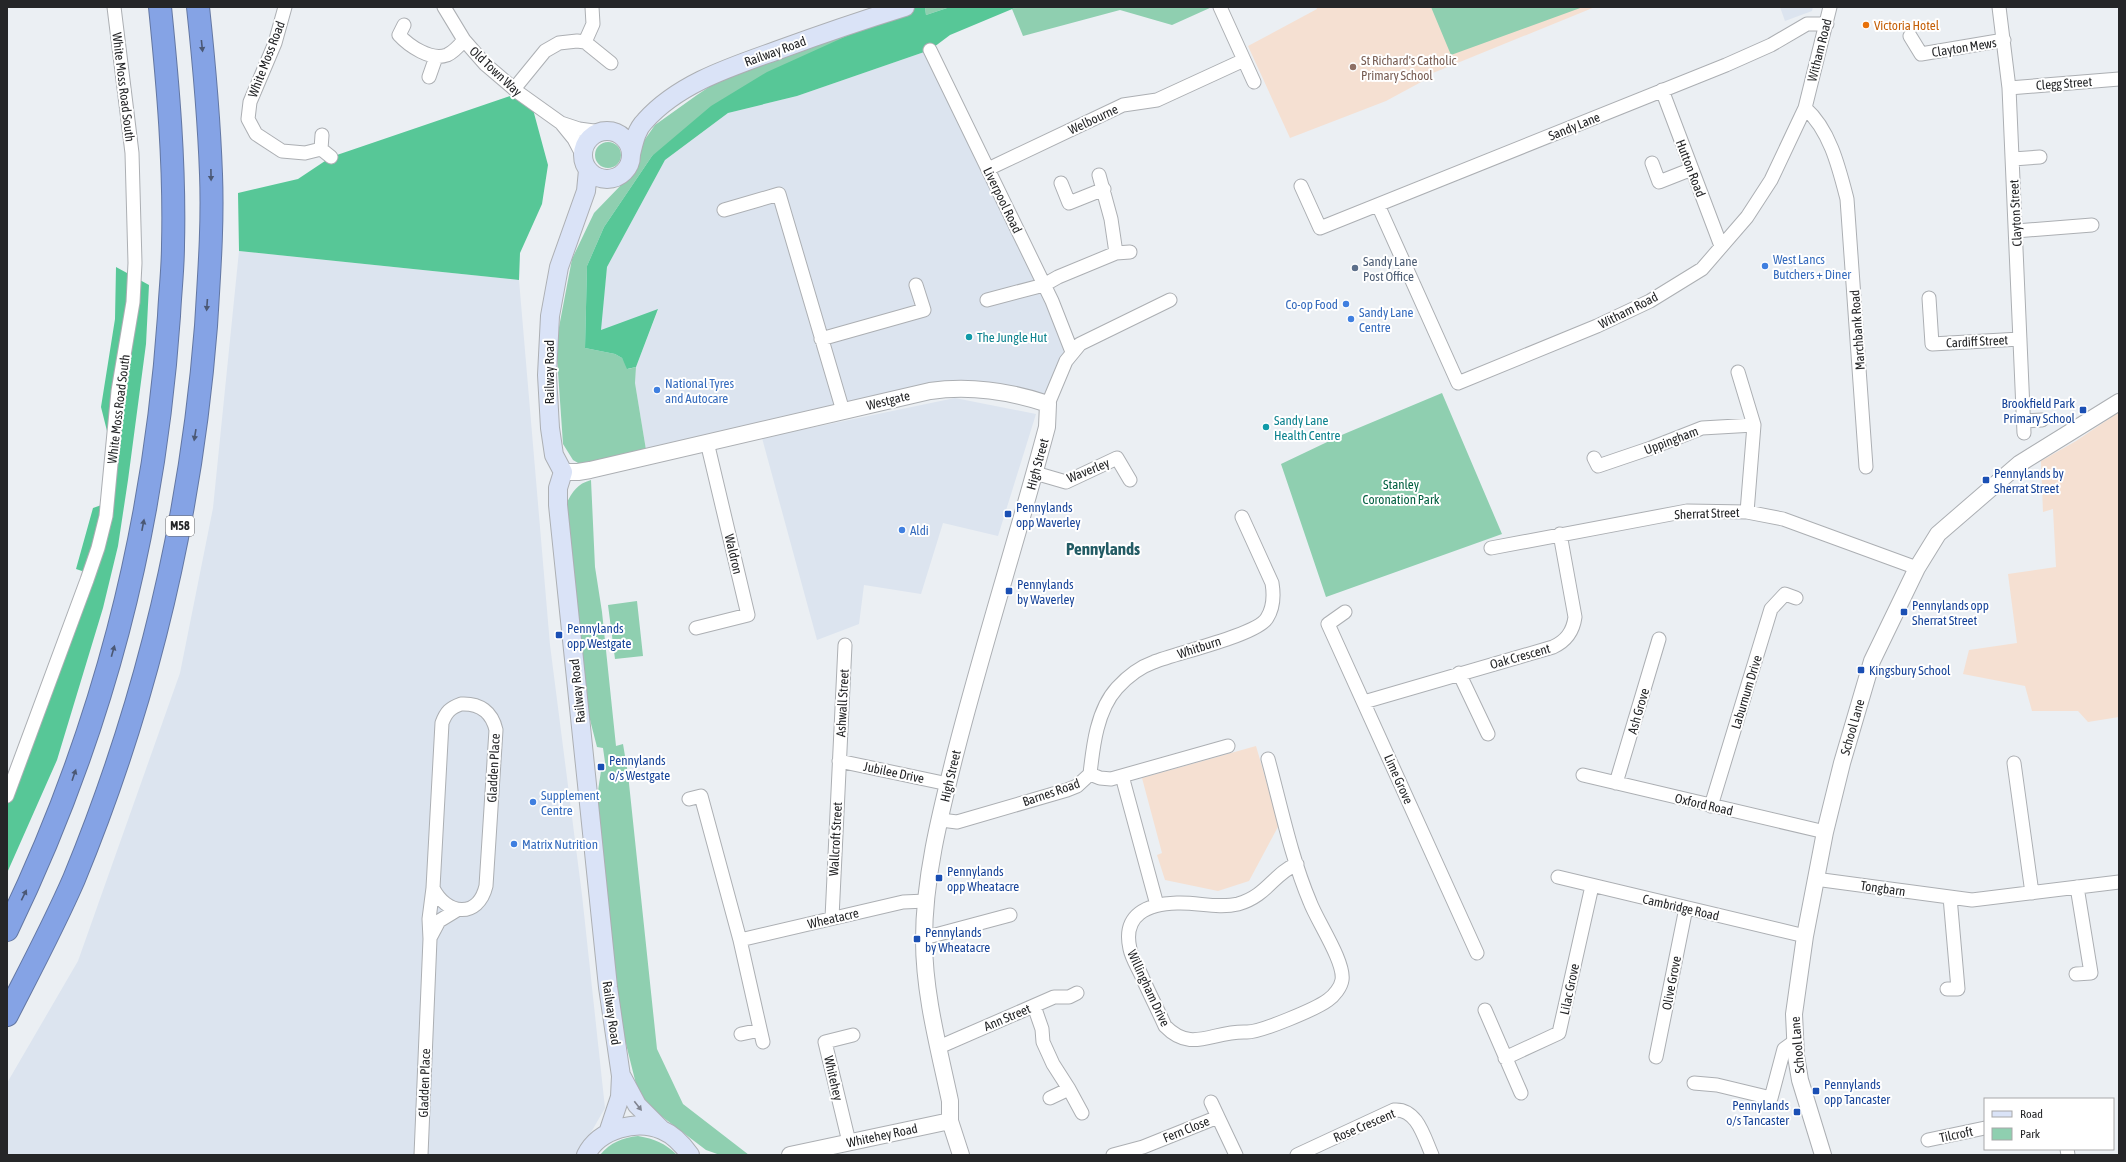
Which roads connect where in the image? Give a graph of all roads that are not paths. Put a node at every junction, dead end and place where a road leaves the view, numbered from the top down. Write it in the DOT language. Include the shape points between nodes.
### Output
graph roads {
  1 [pos="114,7"];
  2 [pos="160,7"];
  3 [pos="198,7"];
  4 [pos="285,7"];
  5 [pos="444,7"];
  6 [pos="592,7"];
  7 [pos="905,7"];
  8 [pos="1220,7"];
  9 [pos="1830,7"];
  10 [pos="1999,7"];
  11 [pos="1827,24"];
  12 [pos="397,33"];
  13 [pos="1910,36"];
  14 [pos="464,40"];
  15 [pos="2004,40"];
  16 [pos="585,42"];
  17 [pos="930,50"];
  18 [pos="436,57"];
  19 [pos="1244,60"];
  20 [pos="611,64"];
  21 [pos="429,78"];
  22 [pos="2119,79"];
  23 [pos="1254,82"];
  24 [pos="2009,88"];
  25 [pos="514,89"];
  26 [pos="1662,90"];
  27 [pos="1805,108"];
  28 [pos="653,113"];
  29 [pos="561,123"];
  30 [pos="605,131"];
  31 [pos="322,135"];
  32 [pos="321,148"];
  33 [pos="631,154"];
  34 [pos="331,158"];
  35 [pos="2040,158"];
  36 [pos="2013,159"];
  37 [pos="1652,163"];
  38 [pos="586,164"];
  39 [pos="988,169"];
  40 [pos="1692,169"];
  41 [pos="1099,175"];
  42 [pos="614,178"];
  43 [pos="1061,183"];
  44 [pos="1301,186"];
  45 [pos="1104,188"];
  46 [pos="1378,205"];
  47 [pos="724,210"];
  48 [pos="578,217"];
  49 [pos="2092,225"];
  50 [pos="2016,231"];
  51 [pos="1721,246"];
  52 [pos="1130,252"];
  53 [pos="1116,253"];
  54 [pos="916,285"];
  55 [pos="1044,285"];
  56 [pos="1929,298"];
  57 [pos="987,300"];
  58 [pos="1170,300"];
  59 [pos="821,339"];
  60 [pos="2020,339"];
  61 [pos="1072,352"];
  62 [pos="1738,372"];
  63 [pos="2119,402"];
  64 [pos="1048,404"];
  65 [pos="843,411"];
  66 [pos="2042,420"];
  67 [pos="1754,425"];
  68 [pos="707,442"];
  69 [pos="1594,458"];
  70 [pos="1866,467"];
  71 [pos="563,472"];
  72 [pos="1035,473"];
  73 [pos="1130,480"];
  74 [pos="1747,512"];
  75 [pos="1242,517"];
  76 [pos="1560,534"];
  77 [pos="1491,548"];
  78 [pos="1917,568"];
  79 [pos="1796,598"];
  80 [pos="1345,612"];
  81 [pos="696,628"];
  82 [pos="1659,640"];
  83 [pos="845,645"];
  84 [pos="1459,673"];
  85 [pos="1364,702"];
  86 [pos="1488,734"];
  87 [pos="1228,746"];
  88 [pos="1268,759"];
  89 [pos="839,761"];
  90 [pos="2014,763"];
  91 [pos="1090,774"];
  92 [pos="1583,775"];
  93 [pos="1122,776"];
  94 [pos="1616,783"];
  95 [pos="948,784"];
  96 [pos="7,796"];
  97 [pos="689,799"];
  98 [pos="1711,806"];
  99 [pos="940,820"];
  100 [pos="1825,832"];
  101 [pos="1297,864"];
  102 [pos="1558,876"];
  103 [pos="1815,879"];
  104 [pos="2119,882"];
  105 [pos="1592,886"];
  106 [pos="2077,887"];
  107 [pos="433,888"];
  108 [pos="2032,893"];
  109 [pos="1950,898"];
  110 [pos="926,901"];
  111 [pos="1157,905"];
  112 [pos="1686,908"];
  113 [pos="457,910"];
  114 [pos="1010,915"];
  115 [pos="832,918"];
  116 [pos="7,930"];
  117 [pos="1805,936"];
  118 [pos="924,938"];
  119 [pos="430,940"];
  120 [pos="740,940"];
  121 [pos="1477,953"];
  122 [pos="2076,974"];
  123 [pos="1948,989"];
  124 [pos="1077,994"];
  125 [pos="1034,1006"];
  126 [pos="1485,1010"];
  127 [pos="7,1015"];
  128 [pos="741,1034"];
  129 [pos="853,1035"];
  130 [pos="1795,1041"];
  131 [pos="939,1046"];
  132 [pos="1656,1057"];
  133 [pos="1505,1058"];
  134 [pos="622,1076"];
  135 [pos="1694,1083"];
  136 [pos="1069,1089"];
  137 [pos="1521,1093"];
  138 [pos="1050,1098"];
  139 [pos="1211,1102"];
  140 [pos="1082,1113"];
  141 [pos="1218,1117"];
  142 [pos="950,1121"];
  143 [pos="1984,1128"];
  144 [pos="662,1130"];
  145 [pos="608,1133"];
  146 [pos="1928,1140"];
  147 [pos="849,1142"];
  148 [pos="586,1154"];
  149 [pos="421,1155"];
  150 [pos="691,1155"];
  151 [pos="790,1155"];
  152 [pos="961,1155"];
  153 [pos="1114,1155"];
  154 [pos="1236,1155"];
  155 [pos="1297,1155"];
  156 [pos="1432,1155"];
  157 [pos="1823,1155"];
  1 -- 96 [label="street, White Moss Road South" via="132,153 135,263 133,302 118,391 106,516 92,568"];
  116 -- 2 [label="highway, one-way" via="38,865 73,778 100,695 136,561 149,490 165,372 174,245 171,109"];
  3 -- 127 [label="highway, M58, one-way" via="205,70 211,176 209,275 198,417 179,534 141,692 103,804 72,881"];
  4 -- 32 [label="street, White Moss Road" via="275,43 250,102 248,119 256,134 282,151 305,153"];
  5 -- 14 [label="street, Old Town Way"];
  6 -- 16 [label="street" via="593,24"];
  7 -- 28 [label="main road, Railway Road" via="858,21 717,72 685,89"];
  8 -- 19 [label="street"];
  9 -- 11 [label="street, Witham Road"];
  10 -- 15 [label="street, Clayton Street"];
  11 -- 26 [label="street, Sandy Lane" via="1807,24 1771,44"];
  11 -- 27 [label="street, Witham Road"];
  12 -- 18 [label="street" via="406,42"];
  13 -- 15 [label="street, Clayton Mews" via="1921,54"];
  14 -- 18 [label="street" via="447,55"];
  14 -- 25 [label="street, Old Town Way" via="485,64"];
  15 -- 24 [label="street, Clayton Street"];
  16 -- 20 [label="street"];
  16 -- 25 [label="street" via="568,41 551,46"];
  17 -- 39 [label="street, Liverpool Road"];
  18 -- 21 [label="street"];
  19 -- 23 [label="street"];
  19 -- 39 [label="street, Welbourne" via="1157,100 1123,105"];
  22 -- 24 [label="street, Clegg Street"];
  24 -- 36 [label="street, Clayton Street"];
  25 -- 29 [label="street, Old Town Way"];
  26 -- 40 [label="street, Hutton Road"];
  26 -- 46 [label="street, Sandy Lane"];
  27 -- 51 [label="street, Witham Road" via="1771,180 1747,217"];
  27 -- 70 [label="street, Marchbank Road" via="1815,118 1838,164 1846,199"];
  28 -- 30 [label="main road, Railway Road"];
  28 -- 33 [label="main road, Railway Road" via="638,129"];
  29 -- 30 [label="street, Old Town Way" via="579,129"];
  29 -- 38 [label="street, Old Town Way" via="574,139"];
  30 -- 33 [label="main road" via="616,133 627,141"];
  30 -- 38 [label="main road" via="585,145"];
  31 -- 32 [label="street"];
  32 -- 34 [label="street"];
  33 -- 42 [label="main road" via="627,169"];
  35 -- 36 [label="street"];
  36 -- 50 [label="street, Clayton Street"];
  37 -- 40 [label="street" via="1659,182"];
  38 -- 42 [label="main road" via="600,178"];
  38 -- 48 [label="main road, Railway Road" via="586,191"];
  39 -- 55 [label="street, Liverpool Road"];
  40 -- 51 [label="street, Hutton Road"];
  41 -- 45 [label="street"];
  42 -- 48 [label="main road, Railway Road"];
  43 -- 45 [label="street" via="1069,203"];
  44 -- 46 [label="street, Sandy Lane" via="1320,228"];
  45 -- 53 [label="street"];
  46 -- 51 [label="street, Witham Road" via="1458,383 1597,326 1650,301 1702,269"];
  47 -- 59 [label="street" via="779,194"];
  48 -- 71 [label="main road, Railway Road" via="559,267 548,346 550,428 554,455"];
  49 -- 50 [label="street"];
  50 -- 60 [label="street, Clayton Street"];
  52 -- 53 [label="street"];
  53 -- 55 [label="street"];
  54 -- 59 [label="street" via="924,310"];
  55 -- 57 [label="street"];
  55 -- 61 [label="street, Liverpool Road"];
  56 -- 60 [label="street, Cardiff Street" via="1932,344"];
  58 -- 61 [label="street" via="1091,337"];
  59 -- 65 [label="street"];
  60 -- 66 [label="street, Clayton Street" via="2023,427"];
  61 -- 64 [label="street"];
  62 -- 67 [label="street"];
  63 -- 78 [label="street, School Lane" via="2028,457 2004,476 1938,534"];
  64 -- 65 [label="street, Westgate" via="1012,393 966,388 913,394"];
  64 -- 72 [label="street, High Street" via="1047,427"];
  65 -- 68 [label="street, Westgate"];
  67 -- 69 [label="street, Uppingham" via="1702,428 1598,466"];
  67 -- 74 [label="street"];
  68 -- 71 [label="street, Westgate" via="590,470"];
  68 -- 81 [label="street, Waldron" via="748,615"];
  71 -- 134 [label="main road, Railway Road" via="558,488 558,505 607,979"];
  72 -- 73 [label="street, Waverley" via="1066,482 1117,458"];
  72 -- 95 [label="street, High Street"];
  74 -- 76 [label="street, Sherrat Street" via="1687,511"];
  74 -- 78 [label="street, Sherrat Street" via="1783,519"];
  75 -- 91 [label="street, Whitburn" via="1272,583 1274,595 1267,619 1252,630 1154,662 1127,678 1116,688 1108,701 1093,751"];
  76 -- 77 [label="street, Sherrat Street"];
  76 -- 84 [label="street, Oak Crescent" via="1574,611 1574,623 1569,635 1553,647"];
  78 -- 100 [label="street, School Lane" via="1872,661"];
  79 -- 98 [label="street, Laburnum Drive" via="1785,594 1771,610"];
  80 -- 85 [label="street, Lime Grove" via="1328,624"];
  82 -- 94 [label="street, Ash Grove"];
  83 -- 89 [label="street, Ashwall Street"];
  84 -- 85 [label="street, Oak Crescent"];
  84 -- 86 [label="street"];
  85 -- 121 [label="street, Lime Grove"];
  87 -- 93 [label="street, Barnes Road"];
  88 -- 101 [label="street, Willingham Drive"];
  89 -- 95 [label="street, Jubilee Drive"];
  89 -- 115 [label="street, Wallcroft Street"];
  90 -- 108 [label="street"];
  91 -- 93 [label="street, Barnes Road" via="1111,779"];
  91 -- 99 [label="street, Barnes Road" via="1077,786 1067,790 957,822"];
  92 -- 94 [label="street, Oxford Road"];
  93 -- 111 [label="street"];
  94 -- 98 [label="street, Oxford Road"];
  95 -- 99 [label="street, High Street"];
  97 -- 120 [label="street" via="701,796"];
  98 -- 100 [label="street, Oxford Road"];
  99 -- 110 [label="street, High Street"];
  100 -- 103 [label="street, School Lane"];
  101 -- 111 [label="street, Willingham Drive" via="1288,867 1261,893 1237,904"];
  101 -- 111 [label="street, Willingham Drive" via="1310,902 1341,966 1342,981 1328,1000 1264,1030 1220,1034 1192,1041 1173,1035 1165,1026 1130,950 1128,936 1132,921 1143,910"];
  102 -- 105 [label="street, Cambridge Road"];
  103 -- 109 [label="street, Tongbarn"];
  103 -- 117 [label="street, School Lane"];
  104 -- 106 [label="street, Tongbarn"];
  105 -- 112 [label="street, Cambridge Road"];
  105 -- 133 [label="street, Lilac Grove" via="1559,1033"];
  106 -- 108 [label="street, Tongbarn"];
  106 -- 122 [label="street" via="2091,973"];
  107 -- 113 [label="street" via="443,902"];
  107 -- 113 [label="street, Gladden Place" via="442,723 452,708 470,704 480,706 494,720 496,730 485,890 480,900 468,909"];
  107 -- 119 [label="street, Gladden Place" via="429,919"];
  108 -- 109 [label="street, Tongbarn" via="1972,900"];
  109 -- 123 [label="street" via="1958,989"];
  110 -- 115 [label="street, Wheatacre" via="902,902"];
  110 -- 118 [label="street, High Street"];
  112 -- 117 [label="street, Cambridge Road"];
  112 -- 132 [label="street, Olive Grove"];
  113 -- 119 [label="street, Gladden Place" via="439,921"];
  114 -- 118 [label="street"];
  115 -- 120 [label="street, Wheatacre"];
  117 -- 130 [label="street, School Lane" via="1794,1014"];
  118 -- 131 [label="street, High Street" via="927,984"];
  119 -- 149 [label="street, Gladden Place"];
  120 -- 128 [label="street" via="762,1036"];
  124 -- 125 [label="street, Ann Street" via="1054,998"];
  125 -- 131 [label="street, Ann Street"];
  125 -- 136 [label="street" via="1042,1029 1043,1042"];
  126 -- 133 [label="street"];
  129 -- 147 [label="street, Whitehey" via="825,1042"];
  130 -- 135 [label="street" via="1784,1049 1772,1098 1718,1085"];
  130 -- 157 [label="street, School Lane" via="1800,1080"];
  131 -- 142 [label="street, High Street" via="950,1101"];
  133 -- 137 [label="street"];
  134 -- 144 [label="main road, Railway Road, one-way" via="637,1105"];
  134 -- 145 [label="main road, Railway Road" via="620,1097"];
  136 -- 138 [label="street"];
  136 -- 140 [label="street"];
  139 -- 141 [label="street"];
  141 -- 153 [label="street, Fern Close" via="1143,1147"];
  141 -- 154 [label="street, Fern Close"];
  142 -- 147 [label="street, Whitehey Road"];
  142 -- 152 [label="street, High Street"];
  143 -- 146 [label="street, Tilcroft"];
  144 -- 145 [label="main road" via="632,1126"];
  144 -- 150 [label="main road" via="678,1140"];
  145 -- 148 [label="main road"];
  147 -- 151 [label="street, Whitehey Road"];
  155 -- 156 [label="street, Rose Crescent" via="1394,1110 1407,1111 1414,1117"];
}
